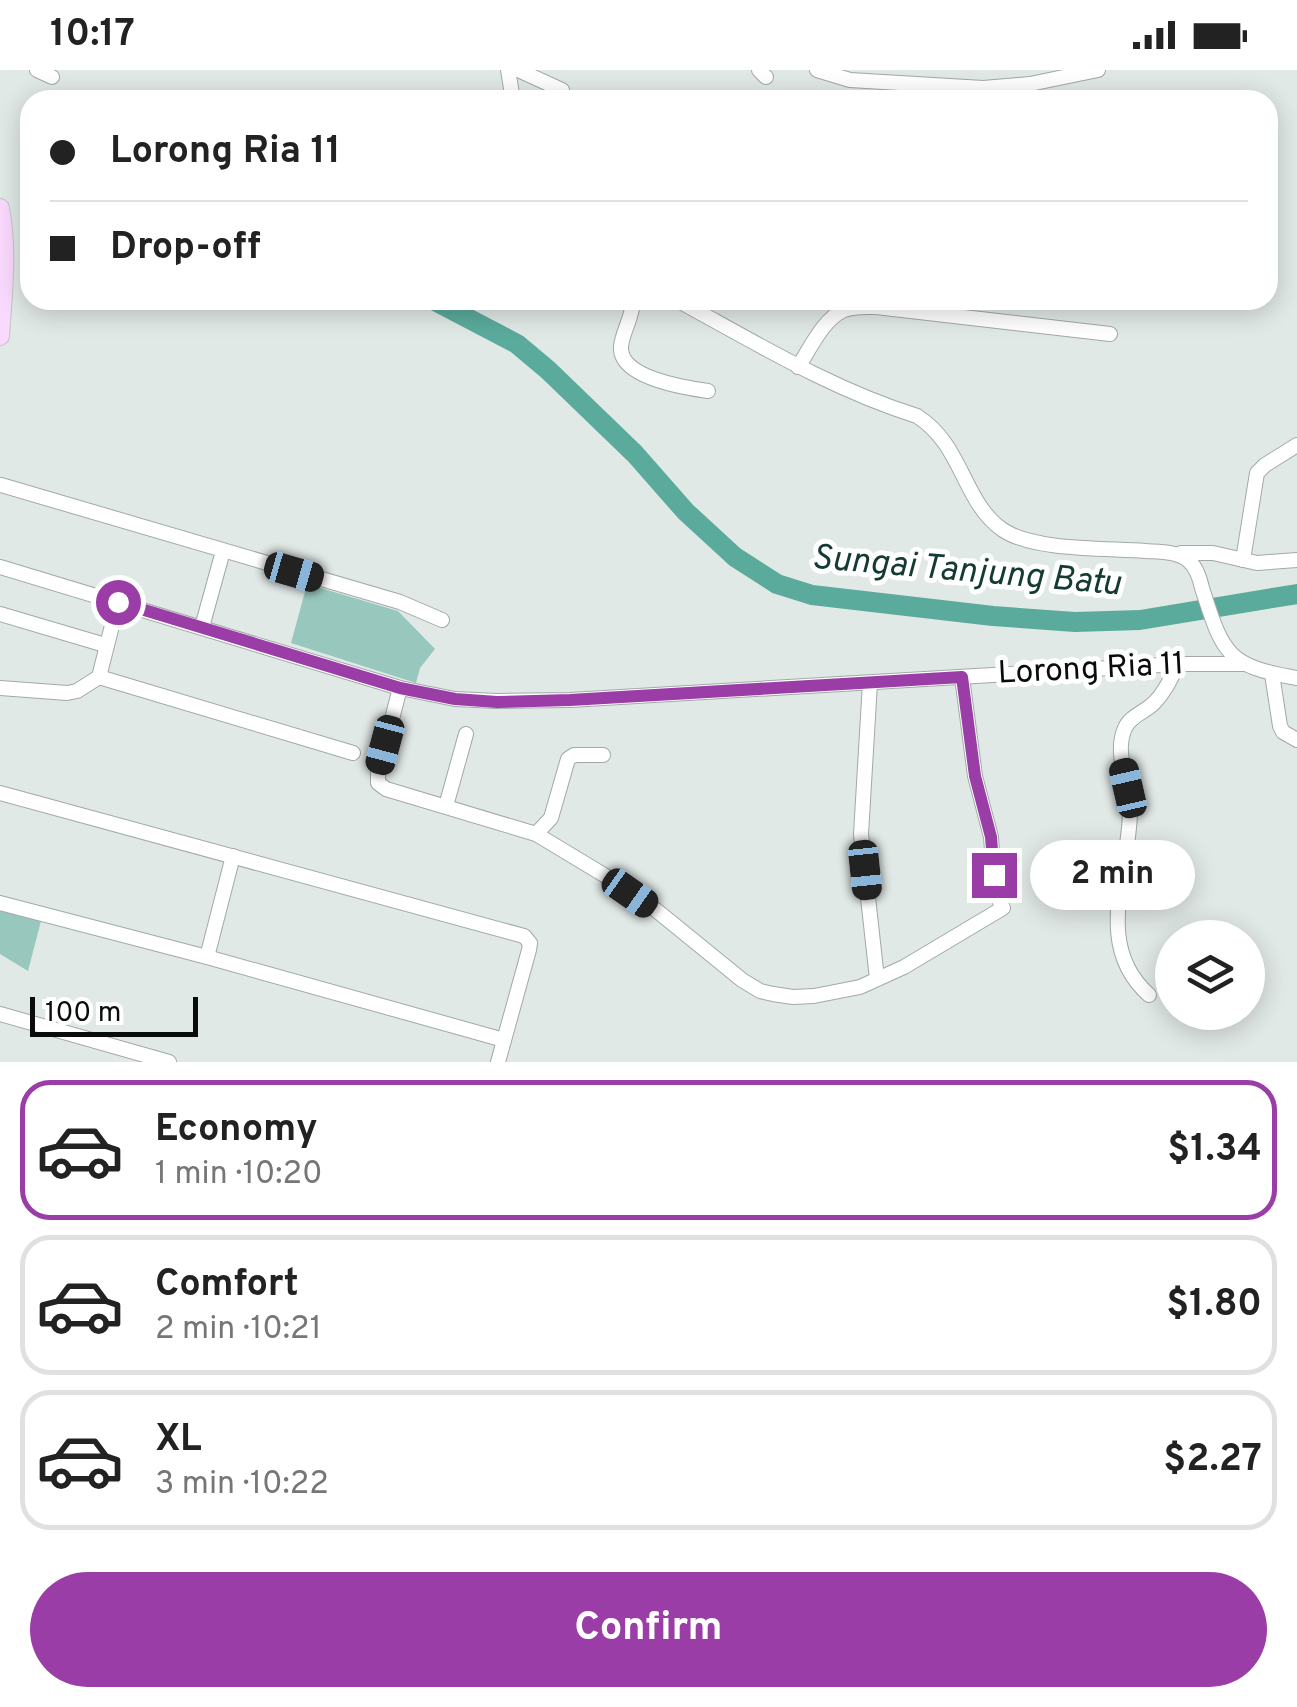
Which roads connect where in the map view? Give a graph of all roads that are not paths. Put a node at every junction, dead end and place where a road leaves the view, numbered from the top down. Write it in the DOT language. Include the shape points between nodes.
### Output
graph roads {
  1 [pos="37,70"];
  2 [pos="518,70"];
  3 [pos="816,70"];
  4 [pos="1098,70"];
  5 [pos="52,77"];
  6 [pos="562,90"];
  7 [pos="0,208"];
  8 [pos="633,310"];
  9 [pos="695,310"];
  10 [pos="844,310"];
  11 [pos="902,310"];
  12 [pos="1110,334"];
  13 [pos="0,336"];
  14 [pos="798,367"];
  15 [pos="708,391"];
  16 [pos="1297,446"];
  17 [pos="1,485"];
  18 [pos="223,551"];
  19 [pos="1170,552"];
  20 [pos="1243,560"];
  21 [pos="1297,560"];
  22 [pos="0,567"];
  23 [pos="118,602"];
  24 [pos="0,614"];
  25 [pos="442,620"];
  26 [pos="202,627"];
  27 [pos="105,646"];
  28 [pos="1178,664"];
  29 [pos="1242,664"];
  30 [pos="1272,674"];
  31 [pos="99,677"];
  32 [pos="962,677"];
  33 [pos="1297,678"];
  34 [pos="870,683"];
  35 [pos="0,688"];
  36 [pos="400,688"];
  37 [pos="466,734"];
  38 [pos="1297,740"];
  39 [pos="353,753"];
  40 [pos="602,756"];
  41 [pos="0,792"];
  42 [pos="446,806"];
  43 [pos="536,834"];
  44 [pos="233,856"];
  45 [pos="0,904"];
  46 [pos="207,957"];
  47 [pos="877,980"];
  48 [pos="1149,995"];
  49 [pos="0,1014"];
  50 [pos="504,1040"];
  51 [pos="169,1062"];
  52 [pos="498,1062"];
  1 -- 5 [label="street"];
  2 -- 6 [label="street"];
  3 -- 4 [label="street" via="850,80 984,88"];
  7 -- 13 [label="main road"];
  8 -- 15 [label="street" via="622,356 654,380"];
  9 -- 14 [label="street"];
  10 -- 14 [label="street"];
  11 -- 12 [label="street"];
  14 -- 19 [label="street" via="926,422 1004,531 1037,544"];
  16 -- 20 [label="street" via="1256,473"];
  17 -- 18 [label="street"];
  18 -- 25 [label="street"];
  18 -- 26 [label="street"];
  19 -- 20 [label="street"];
  19 -- 29 [label="street" via="1191,562 1223,646"];
  20 -- 21 [label="street"];
  22 -- 23 [label="street, Lorong Ria 11"];
  23 -- 26 [label="street, Lorong Ria 11"];
  23 -- 27 [label="street"];
  24 -- 27 [label="street"];
  26 -- 36 [label="street, Lorong Ria 11"];
  27 -- 31 [label="street"];
  28 -- 29 [label="street, Lorong Ria 11"];
  28 -- 32 [label="street, Lorong Ria 11"];
  28 -- 48 [label="street" via="1164,692 1127,722 1121,742 1130,812 1118,891 1120,950"];
  29 -- 30 [label="street, Lorong Ria 11"];
  30 -- 33 [label="street, Lorong Ria 11"];
  30 -- 38 [label="street" via="1280,726"];
  31 -- 35 [label="street" via="67,692"];
  31 -- 39 [label="street"];
  32 -- 34 [label="street, Lorong Ria 11"];
  32 -- 47 [label="street" via="995,892 1003,908"];
  34 -- 36 [label="street, Lorong Ria 11" via="497,702"];
  34 -- 47 [label="street" via="861,834"];
  36 -- 42 [label="street" via="378,783"];
  37 -- 42 [label="street"];
  40 -- 43 [label="street" via="568,759 552,818"];
  41 -- 44 [label="street"];
  42 -- 43 [label="street"];
  43 -- 47 [label="street" via="656,910 760,990 814,996"];
  44 -- 46 [label="street"];
  44 -- 50 [label="street" via="524,936 529,950"];
  45 -- 46 [label="street"];
  46 -- 50 [label="street"];
  49 -- 51 [label="street"];
  50 -- 52 [label="street"];
}
